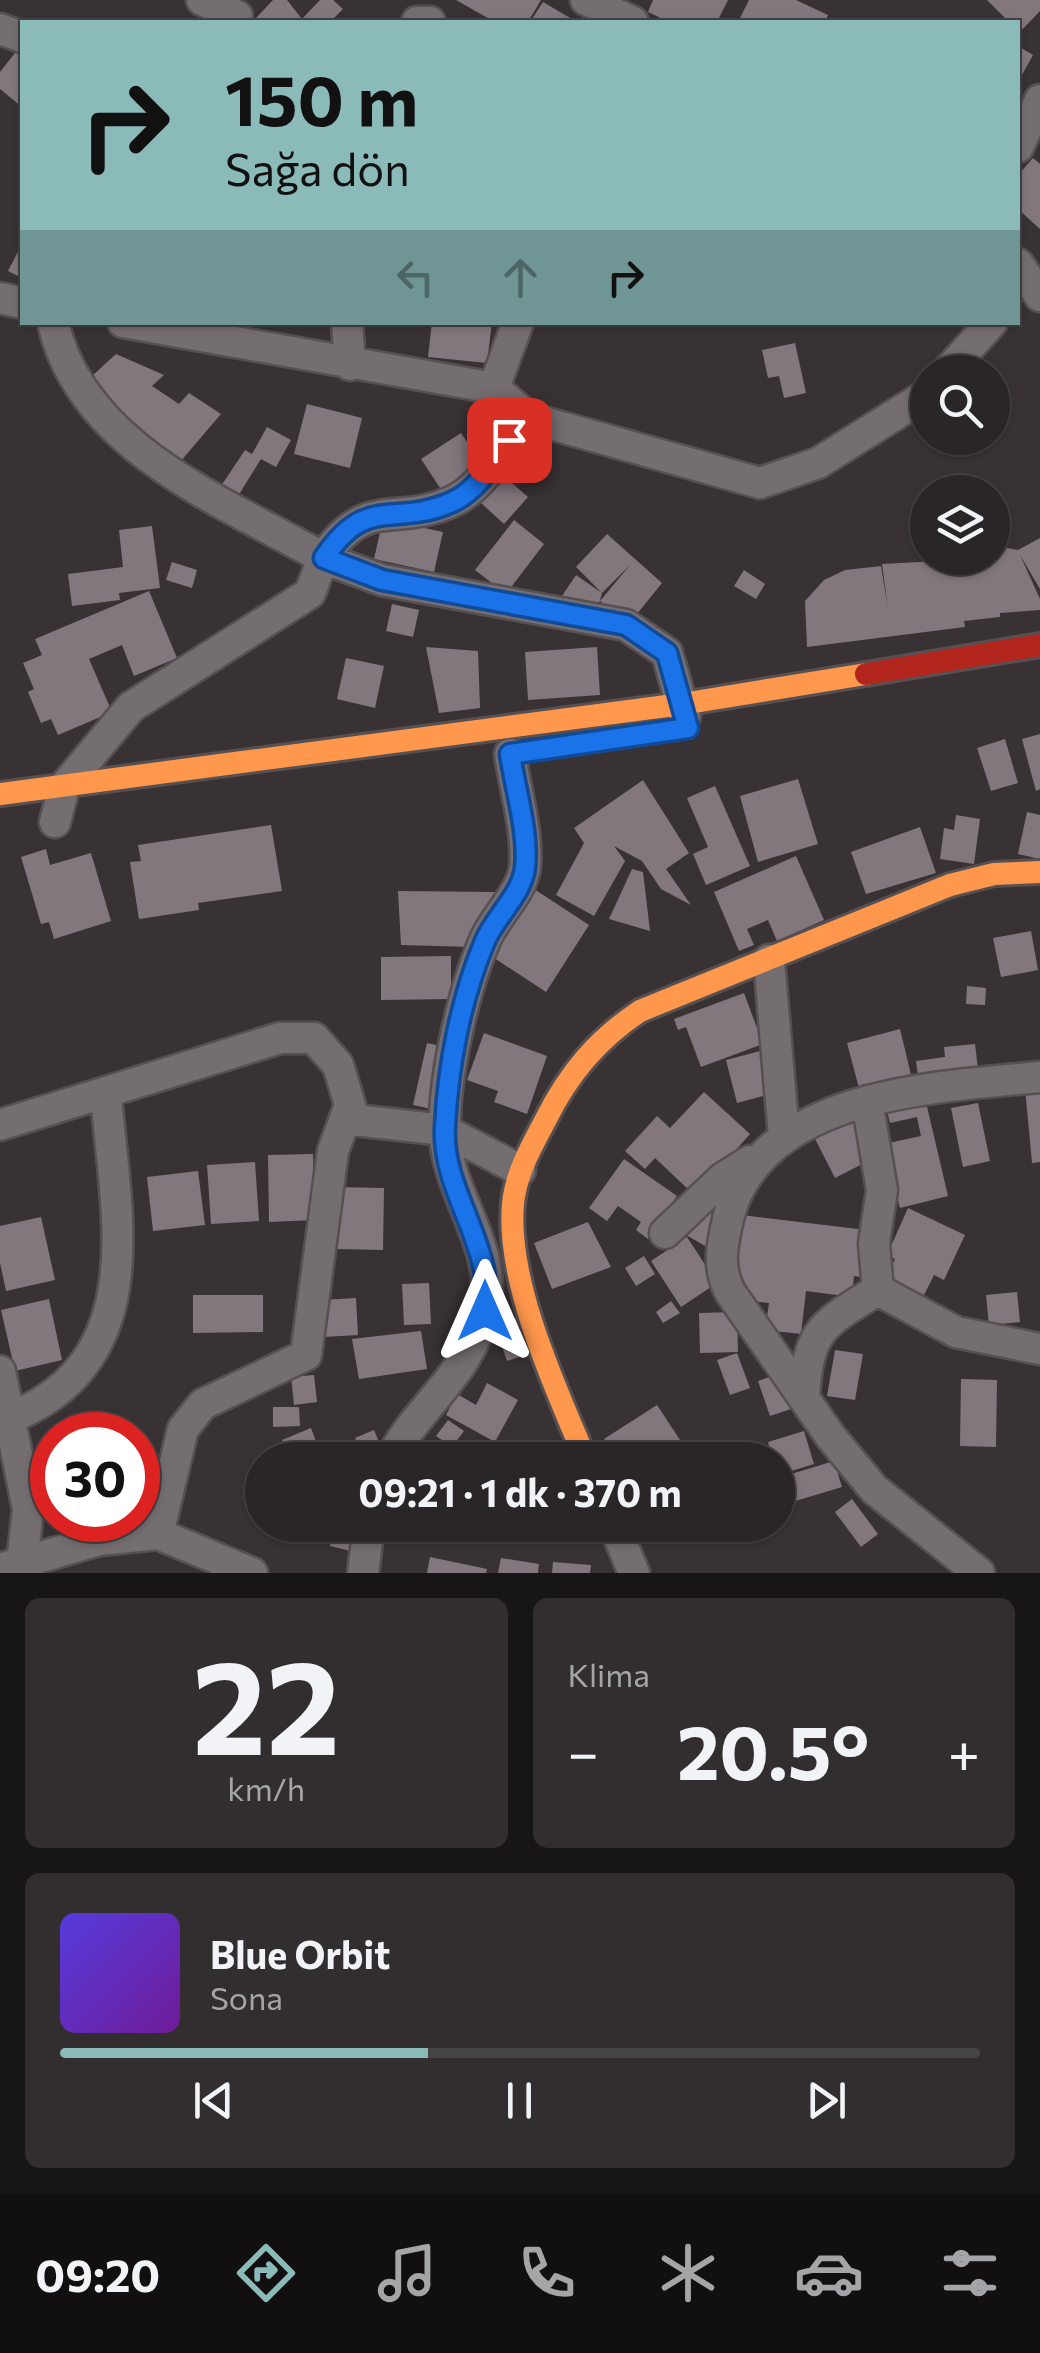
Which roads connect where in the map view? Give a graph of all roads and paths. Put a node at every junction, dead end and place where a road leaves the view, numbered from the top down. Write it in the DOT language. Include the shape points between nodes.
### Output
graph roads {
  1 [pos="202,0"];
  2 [pos="586,0"];
  3 [pos="241,13"];
  4 [pos="620,20"];
  5 [pos="1040,100"];
  6 [pos="1020,144"];
  7 [pos="54,325"];
  8 [pos="138,325"];
  9 [pos="347,325"];
  10 [pos="517,325"];
  11 [pos="989,325"];
  12 [pos="962,355"];
  13 [pos="350,365"];
  14 [pos="494,388"];
  15 [pos="910,405"];
  16 [pos="529,418"];
  17 [pos="324,558"];
  18 [pos="1040,644"];
  19 [pos="686,722"];
  20 [pos="510,754"];
  21 [pos="64,787"];
  22 [pos="0,794"];
  23 [pos="55,822"];
  24 [pos="1040,872"];
  25 [pos="769,960"];
  26 [pos="1040,1077"];
  27 [pos="106,1095"];
  28 [pos="867,1102"];
  29 [pos="346,1119"];
  30 [pos="0,1125"];
  31 [pos="444,1130"];
  32 [pos="776,1144"];
  33 [pos="520,1170"];
  34 [pos="665,1233"];
  35 [pos="878,1290"];
  36 [pos="1040,1350"];
  37 [pos="0,1371"];
  38 [pos="804,1398"];
  39 [pos="10,1418"];
  40 [pos="404,1442"];
  41 [pos="578,1442"];
  42 [pos="160,1526"];
  43 [pos="160,1535"];
  44 [pos="94,1542"];
  45 [pos="366,1542"];
  46 [pos="621,1542"];
  47 [pos="14,1569"];
  48 [pos="252,1573"];
  49 [pos="363,1573"];
  50 [pos="634,1573"];
  51 [pos="979,1573"];
  1 -- 3 [label="street"];
  2 -- 4 [label="street"];
  5 -- 6 [label="street"];
  7 -- 17 [label="street" via="60,355 122,439"];
  8 -- 13 [label="street"];
  9 -- 13 [label="street"];
  10 -- 14 [label="street"];
  11 -- 12 [label="street"];
  13 -- 14 [label="street"];
  14 -- 16 [label="street"];
  15 -- 16 [label="street" via="818,463 760,482"];
  16 -- 17 [label="street" via="453,502 374,514 342,530"];
  17 -- 19 [label="street" via="382,580 626,625 667,653"];
  17 -- 21 [label="street" via="310,593 131,707"];
  18 -- 19 [label="main road"];
  19 -- 21 [label="main road"];
  20 -- 31 [label="street" via="525,869 487,934 471,980"];
  21 -- 22 [label="main road"];
  21 -- 23 [label="street"];
  24 -- 25 [label="main road" via="994,874 950,886"];
  25 -- 32 [label="street"];
  25 -- 33 [label="main road" via="671,997 612,1030 568,1075"];
  26 -- 28 [label="street"];
  27 -- 29 [label="street" via="299,1035 314,1038 338,1065 348,1090"];
  27 -- 30 [label="street"];
  27 -- 39 [label="street" via="117,1228 105,1332 61,1393"];
  28 -- 32 [label="street"];
  28 -- 35 [label="street" via="882,1190 874,1242"];
  29 -- 31 [label="street"];
  29 -- 42 [label="street" via="333,1152 306,1355 191,1415"];
  31 -- 33 [label="street"];
  31 -- 40 [label="street" via="486,1268 485,1311 447,1389"];
  32 -- 34 [label="street" via="723,1178"];
  32 -- 38 [label="street" via="742,1179 720,1266 730,1292"];
  33 -- 41 [label="main road" via="514,1242 525,1294"];
  35 -- 36 [label="street" via="956,1332"];
  35 -- 38 [label="street" via="828,1320 812,1338"];
  37 -- 39 [label="street"];
  38 -- 51 [label="street" via="874,1489"];
  39 -- 47 [label="street" via="28,1508"];
  43 -- 48 [label="street"];
  44 -- 47 [label="street"];
  45 -- 49 [label="street"];
  46 -- 50 [label="street"];
}
